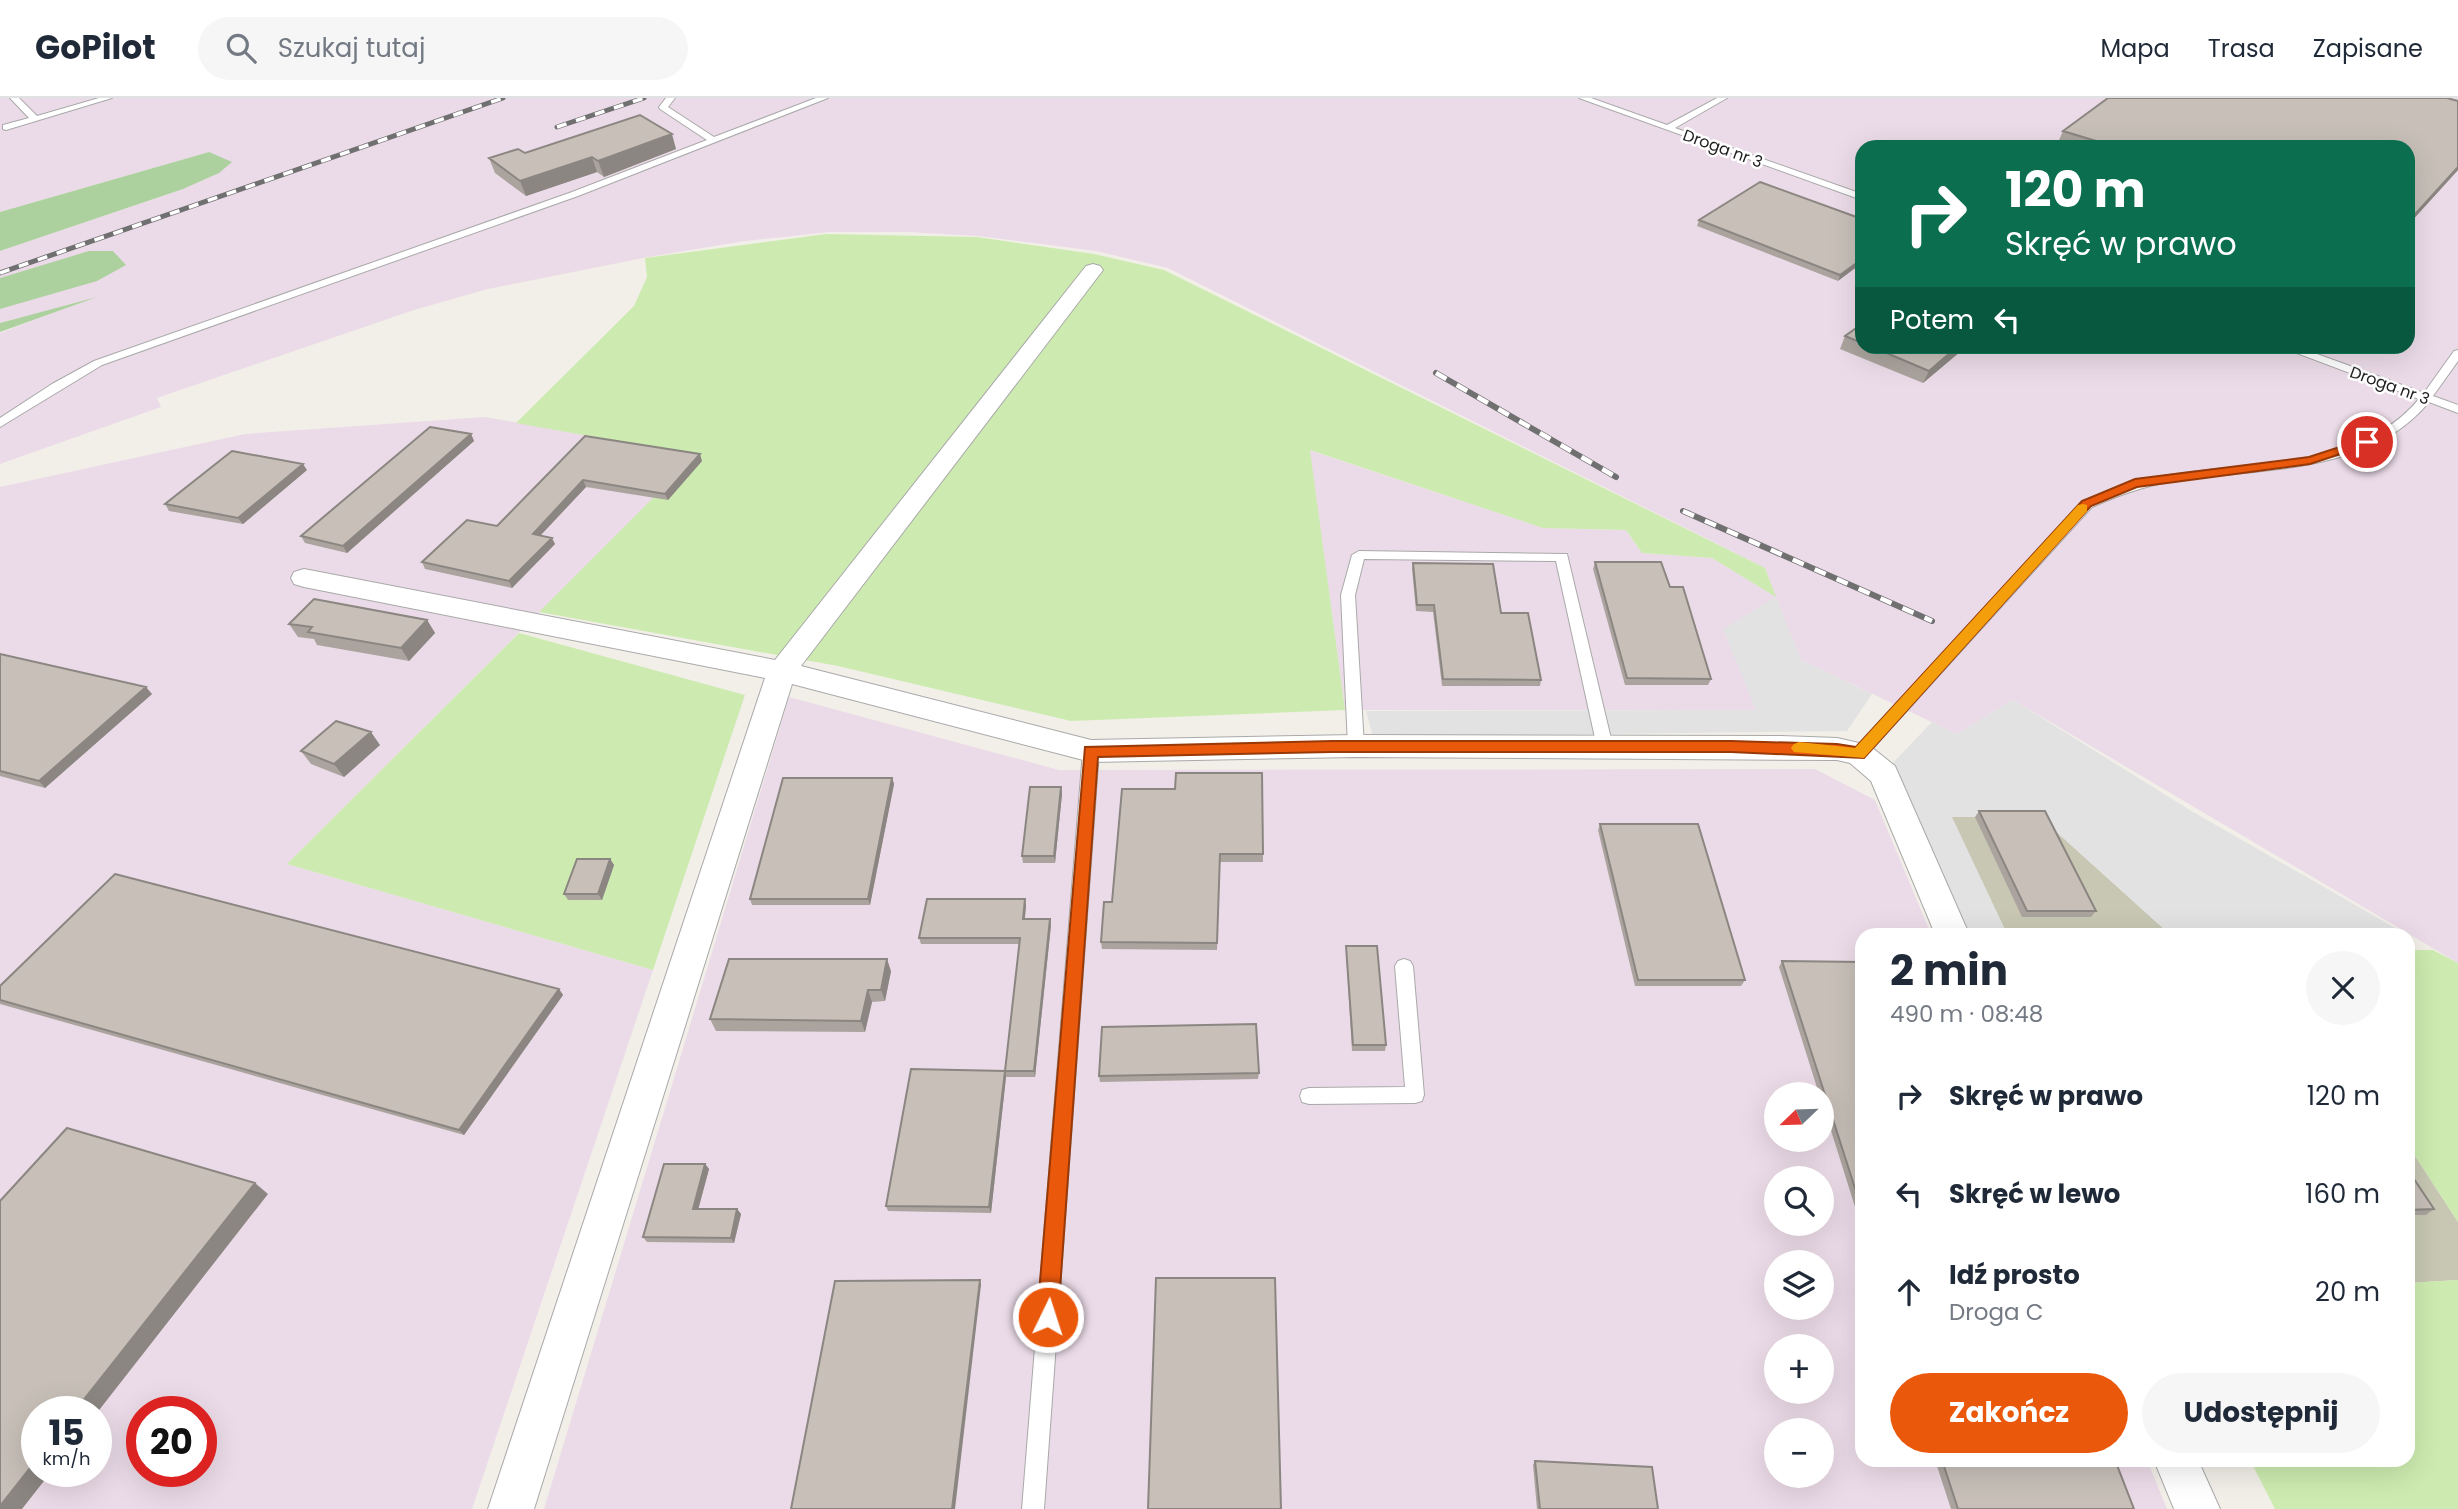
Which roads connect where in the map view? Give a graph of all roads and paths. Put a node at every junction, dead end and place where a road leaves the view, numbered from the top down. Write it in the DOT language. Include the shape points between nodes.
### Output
graph roads {
  1 [pos="14,98"];
  2 [pos="108,98"];
  3 [pos="671,98"];
  4 [pos="824,98"];
  5 [pos="1583,98"];
  6 [pos="1723,98"];
  7 [pos="35,119"];
  8 [pos="2,125"];
  9 [pos="1668,128"];
  10 [pos="714,141"];
  11 [pos="1855,195"];
  12 [pos="1093,270"];
  13 [pos="2458,353"];
  14 [pos="2305,354"];
  15 [pos="2424,397"];
  16 [pos="2458,409"];
  17 [pos="0,423"];
  18 [pos="304,578"];
  19 [pos="782,671"];
  20 [pos="1356,746"];
  21 [pos="1605,747"];
  22 [pos="1091,751"];
  23 [pos="1859,754"];
  24 [pos="1949,928"];
  25 [pos="1404,966"];
  26 [pos="1310,1096"];
  27 [pos="2179,1467"];
  28 [pos="511,1509"];
  29 [pos="1033,1509"];
  30 [pos="2197,1509"];
  1 -- 7 [label="lane"];
  2 -- 7 [label="lane"];
  3 -- 10 [label="lane" via="663,107"];
  4 -- 10 [label="lane"];
  5 -- 9 [label="lane, Droga nr 3"];
  6 -- 9 [label="lane"];
  7 -- 8 [label="lane"];
  9 -- 11 [label="lane, Droga nr 3"];
  10 -- 17 [label="lane" via="98,363"];
  12 -- 19 [label="street"];
  13 -- 15 [label="lane"];
  14 -- 15 [label="lane, Droga nr 3"];
  15 -- 16 [label="lane, Droga nr 3"];
  15 -- 23 [label="lane" via="2414,412 2392,429 2340,452 2135,483 2087,503"];
  18 -- 19 [label="street"];
  19 -- 22 [label="street"];
  19 -- 28 [label="street"];
  20 -- 21 [label="street"];
  20 -- 21 [label="lane" via="1348,594 1359,555 1562,557"];
  20 -- 22 [label="street"];
  21 -- 23 [label="street" via="1781,747"];
  22 -- 29 [label="lane"];
  23 -- 24 [label="street" via="1884,774"];
  25 -- 26 [label="lane" via="1415,1095"];
  27 -- 30 [label="street"];
}
